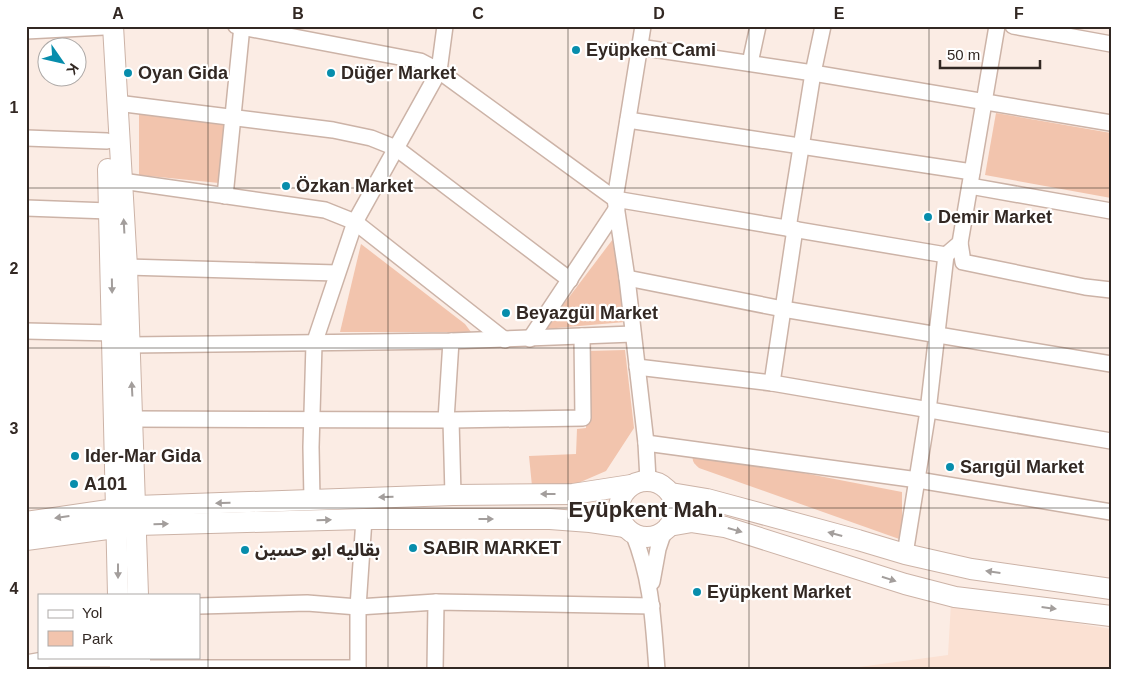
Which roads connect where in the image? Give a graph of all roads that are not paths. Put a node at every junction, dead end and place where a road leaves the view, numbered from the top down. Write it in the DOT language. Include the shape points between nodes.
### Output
graph roads {
  1 [pos="107,26"];
  2 [pos="236,26"];
  3 [pos="446,26"];
  4 [pos="643,26"];
  5 [pos="758,26"];
  6 [pos="823,26"];
  7 [pos="997,26"];
  8 [pos="1013,26"];
  9 [pos="242,27"];
  10 [pos="26,31"];
  11 [pos="1111,44"];
  12 [pos="639,47"];
  13 [pos="750,63"];
  14 [pos="439,71"];
  15 [pos="813,73"];
  16 [pos="985,102"];
  17 [pos="117,103"];
  18 [pos="232,117"];
  19 [pos="628,120"];
  20 [pos="1111,123"];
  21 [pos="26,138"];
  22 [pos="107,141"];
  23 [pos="801,146"];
  24 [pos="396,148"];
  25 [pos="971,179"];
  26 [pos="122,182"];
  27 [pos="224,196"];
  28 [pos="616,204"];
  29 [pos="26,208"];
  30 [pos="109,211"];
  31 [pos="1111,211"];
  32 [pos="355,222"];
  33 [pos="791,229"];
  34 [pos="960,243"];
  35 [pos="946,255"];
  36 [pos="127,267"];
  37 [pos="337,272"];
  38 [pos="627,278"];
  39 [pos="570,280"];
  40 [pos="1111,290"];
  41 [pos="783,309"];
  42 [pos="26,332"];
  43 [pos="113,333"];
  44 [pos="633,334"];
  45 [pos="937,335"];
  46 [pos="582,336"];
  47 [pos="530,339"];
  48 [pos="505,340"];
  49 [pos="451,341"];
  50 [pos="314,344"];
  51 [pos="130,345"];
  52 [pos="1111,364"];
  53 [pos="637,367"];
  54 [pos="772,383"];
  55 [pos="928,411"];
  56 [pos="133,419"];
  57 [pos="312,419"];
  58 [pos="449,420"];
  59 [pos="1111,441"];
  60 [pos="646,443"];
  61 [pos="918,480"];
  62 [pos="639,483"];
  63 [pos="671,493"];
  64 [pos="453,495"];
  65 [pos="312,500"];
  66 [pos="1111,512"];
  67 [pos="127,517"];
  68 [pos="364,519"];
  69 [pos="26,522"];
  70 [pos="667,528"];
  71 [pos="629,530"];
  72 [pos="26,540"];
  73 [pos="905,554"];
  74 [pos="1111,589"];
  75 [pos="118,594"];
  76 [pos="138,594"];
  77 [pos="651,600"];
  78 [pos="436,602"];
  79 [pos="200,606"];
  80 [pos="358,607"];
  81 [pos="1111,616"];
  82 [pos="26,663"];
  83 [pos="130,664"];
  84 [pos="358,669"];
  85 [pos="435,670"];
  86 [pos="657,670"];
  1 -- 10 [label="street"];
  1 -- 17 [label="main road"];
  1 -- 22 [label="main road"];
  2 -- 9 [label="street"];
  3 -- 14 [label="street"];
  4 -- 12 [label="street"];
  5 -- 13 [label="street"];
  6 -- 15 [label="street"];
  7 -- 16 [label="street"];
  8 -- 11 [label="street"];
  9 -- 14 [label="street" via="420,60"];
  9 -- 18 [label="street"];
  12 -- 13 [label="street"];
  12 -- 19 [label="street"];
  13 -- 15 [label="street"];
  14 -- 24 [label="street"];
  14 -- 28 [label="street"];
  15 -- 16 [label="street"];
  15 -- 23 [label="street"];
  16 -- 20 [label="street"];
  16 -- 25 [label="street"];
  17 -- 18 [label="street"];
  17 -- 26 [label="main road"];
  18 -- 24 [label="street" via="333,130 371,138"];
  18 -- 27 [label="street"];
  19 -- 23 [label="street"];
  19 -- 28 [label="street"];
  21 -- 22 [label="street"];
  22 -- 30 [label="main road"];
  23 -- 25 [label="street"];
  23 -- 33 [label="street"];
  24 -- 32 [label="street"];
  24 -- 39 [label="street"];
  25 -- 31 [label="street"];
  25 -- 34 [label="street"];
  26 -- 27 [label="street"];
  36 -- 26 [label="main road, one-way"];
  27 -- 32 [label="street" via="325,210"];
  28 -- 33 [label="street"];
  28 -- 38 [label="street"];
  28 -- 39 [label="street"];
  29 -- 30 [label="street"];
  30 -- 43 [label="main road, one-way"];
  32 -- 37 [label="street"];
  32 -- 48 [label="street"];
  33 -- 35 [label="street"];
  33 -- 41 [label="street"];
  34 -- 35 [label="street"];
  34 -- 40 [label="street" via="963,262"];
  35 -- 45 [label="street"];
  36 -- 37 [label="street"];
  36 -- 51 [label="main road"];
  37 -- 50 [label="street"];
  38 -- 41 [label="street"];
  38 -- 44 [label="street"];
  39 -- 47 [label="street"];
  41 -- 45 [label="street"];
  41 -- 54 [label="street"];
  42 -- 43 [label="street"];
  43 -- 67 [label="main road"];
  44 -- 46 [label="street"];
  44 -- 53 [label="street"];
  45 -- 52 [label="street"];
  45 -- 55 [label="street"];
  46 -- 47 [label="street"];
  46 -- 58 [label="street" via="583,418"];
  47 -- 48 [label="street"];
  48 -- 49 [label="street"];
  49 -- 50 [label="street"];
  49 -- 58 [label="street"];
  50 -- 51 [label="street"];
  50 -- 57 [label="street"];
  56 -- 51 [label="main road, one-way"];
  53 -- 54 [label="street"];
  53 -- 60 [label="street"];
  54 -- 55 [label="street"];
  55 -- 59 [label="street"];
  55 -- 61 [label="street"];
  56 -- 57 [label="street"];
  56 -- 67 [label="main road"];
  57 -- 58 [label="street"];
  57 -- 65 [label="street"];
  58 -- 64 [label="street"];
  60 -- 61 [label="street"];
  60 -- 62 [label="street"];
  61 -- 66 [label="street"];
  61 -- 73 [label="street"];
  62 -- 63 [label="main road" via="656,482"];
  62 -- 64 [label="main road, one-way" via="573,494"];
  62 -- 71 [label="main road" via="624,492 618,509 620,519"];
  63 -- 70 [label="main road" via="675,510"];
  73 -- 63 [label="main road, one-way" via="707,499"];
  64 -- 65 [label="main road, one-way"];
  65 -- 67 [label="main road, one-way"];
  67 -- 68 [label="main road, one-way"];
  67 -- 69 [label="main road, one-way"];
  67 -- 72 [label="main road"];
  67 -- 75 [label="main road, one-way"];
  67 -- 76 [label="main road"];
  68 -- 71 [label="main road, one-way" via="550,519 590,522"];
  68 -- 80 [label="street"];
  70 -- 71 [label="main road" via="649,537"];
  70 -- 77 [label="street" via="653,570"];
  70 -- 81 [label="main road, one-way" via="692,522 725,527 955,597"];
  71 -- 77 [label="street" via="646,570"];
  74 -- 73 [label="main road, one-way" via="971,569"];
  77 -- 78 [label="street"];
  77 -- 86 [label="street"];
  78 -- 80 [label="street"];
  78 -- 85 [label="street"];
  79 -- 80 [label="street" via="307,602"];
  80 -- 84 [label="street"];
  82 -- 83 [label="street" via="49,659"];
  83 -- 84 [label="street"];
}
